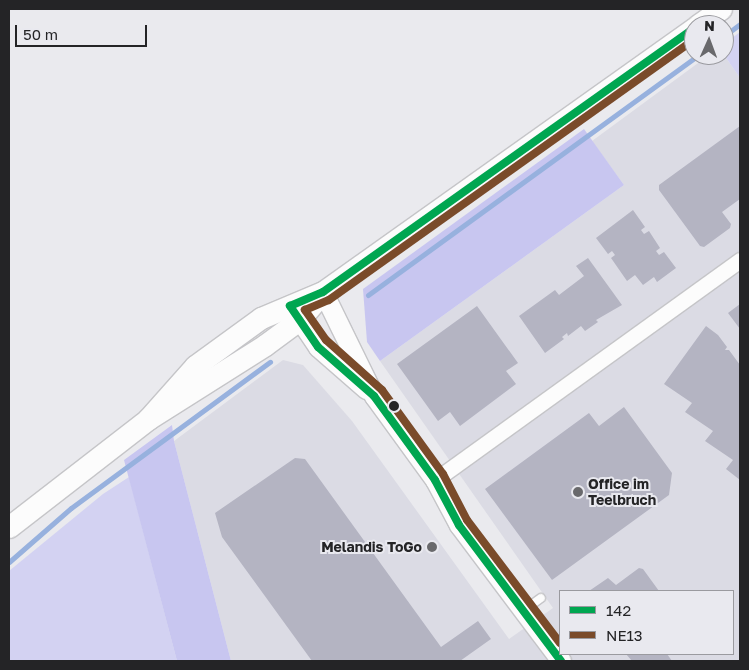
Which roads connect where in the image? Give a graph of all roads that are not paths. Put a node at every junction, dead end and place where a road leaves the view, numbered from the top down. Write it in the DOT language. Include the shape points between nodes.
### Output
graph roads {
  1 [pos="684,35"];
  2 [pos="740,260"];
  3 [pos="323,292"];
  4 [pos="294,313"];
  5 [pos="374,396"];
  6 [pos="435,480"];
  7 [pos="9,527"];
  8 [pos="541,598"];
  9 [pos="523,611"];
  10 [pos="560,661"];
  1 -- 3 [label="main road"];
  2 -- 6 [label="street"];
  3 -- 4 [label="main road"];
  3 -- 5 [label="street"];
  4 -- 5 [label="street" via="318,347"];
  4 -- 7 [label="main road" via="265,345 148,419"];
  5 -- 6 [label="street"];
  6 -- 9 [label="street" via="460,525"];
  8 -- 9 [label="lane"];
  9 -- 10 [label="street"];
}
